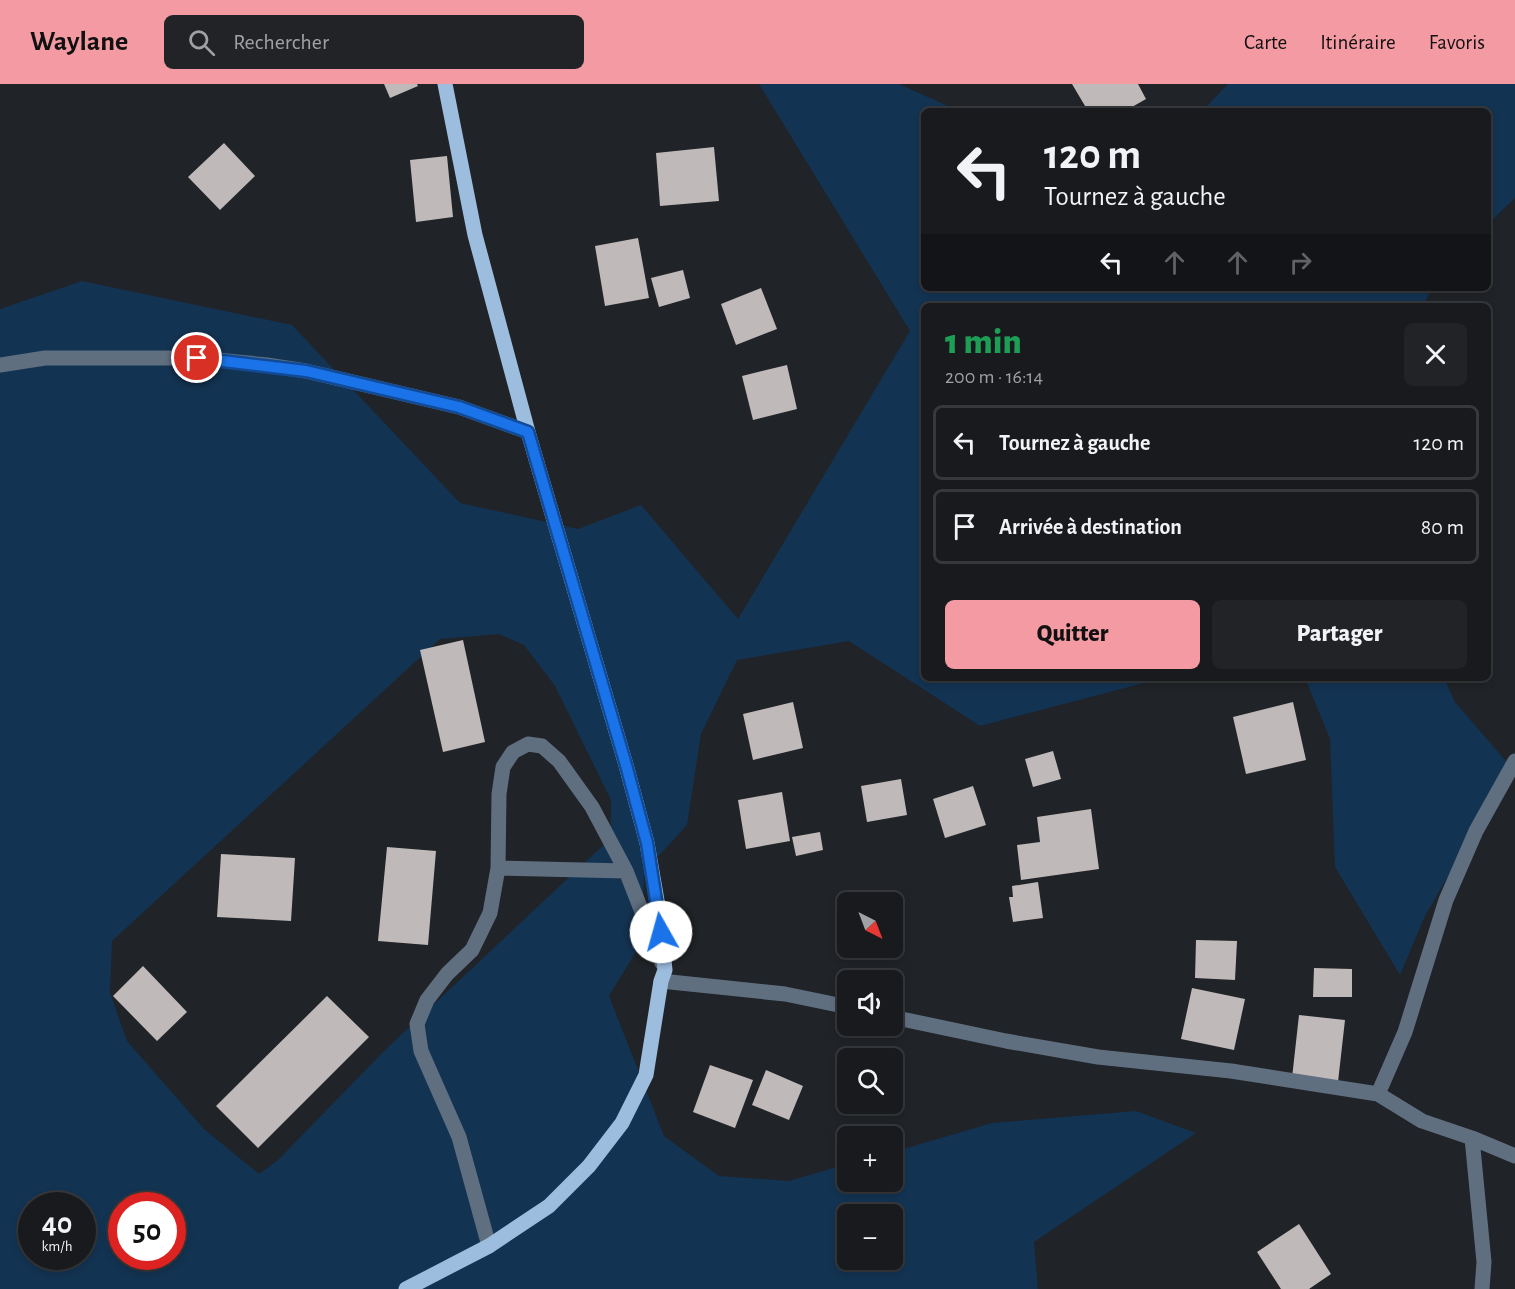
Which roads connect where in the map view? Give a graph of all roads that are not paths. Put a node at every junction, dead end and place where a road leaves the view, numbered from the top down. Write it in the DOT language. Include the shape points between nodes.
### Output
graph roads {
  1 [pos="445,84"];
  2 [pos="0,365"];
  3 [pos="528,432"];
  4 [pos="1515,761"];
  5 [pos="498,868"];
  6 [pos="626,871"];
  7 [pos="663,976"];
  8 [pos="837,1005"];
  9 [pos="903,1019"];
  10 [pos="1378,1094"];
  11 [pos="1472,1138"];
  12 [pos="1515,1156"];
  13 [pos="489,1246"];
  14 [pos="406,1289"];
  15 [pos="1482,1289"];
  1 -- 3 [label="main road" via="475,235"];
  2 -- 3 [label="street" via="56,358 197,358 267,365 459,407"];
  3 -- 7 [label="main road" via="647,843 659,912"];
  4 -- 10 [label="street" via="1476,831 1446,900 1405,1032"];
  5 -- 6 [label="street"];
  5 -- 6 [label="street" via="503,767 513,752 528,744 542,746 560,761 592,807"];
  5 -- 13 [label="street" via="490,913 472,950 427,1000 417,1024 421,1051 459,1137"];
  6 -- 7 [label="street"];
  7 -- 8 [label="street"];
  7 -- 13 [label="main road" via="646,1075 622,1123 589,1166 549,1206"];
  9 -- 10 [label="street" via="1098,1057 1231,1071"];
  10 -- 11 [label="street" via="1422,1121"];
  11 -- 12 [label="street"];
  11 -- 15 [label="street" via="1484,1262"];
  13 -- 14 [label="main road"];
}
